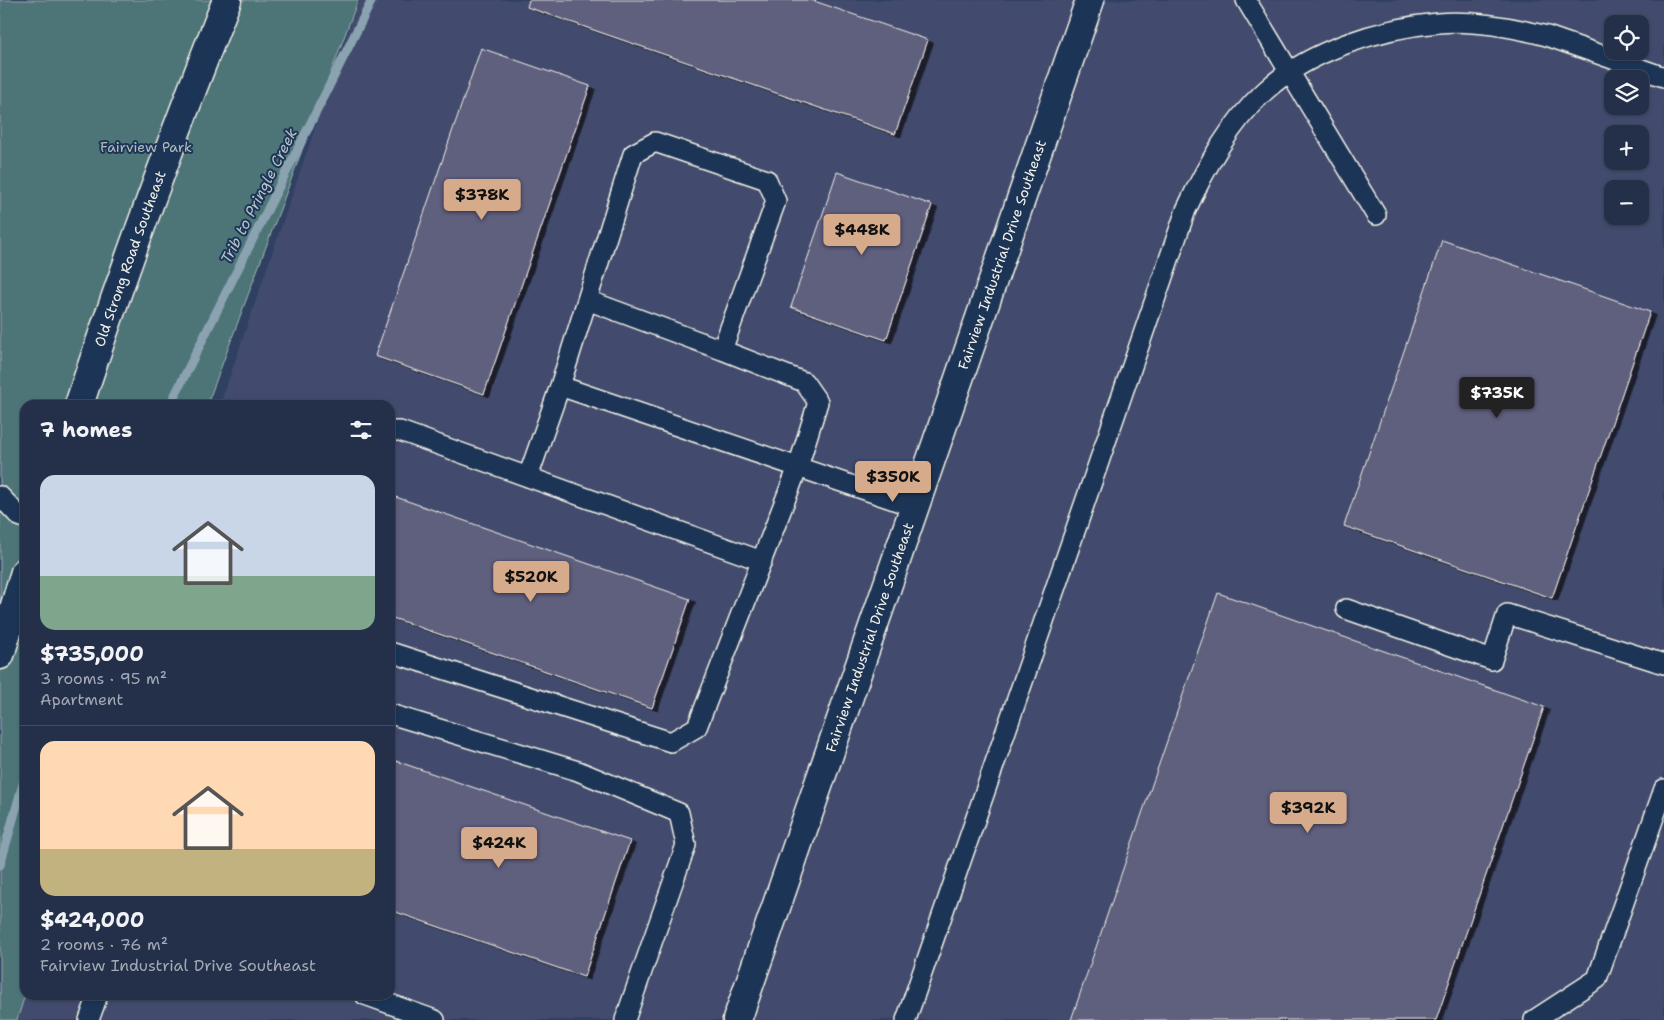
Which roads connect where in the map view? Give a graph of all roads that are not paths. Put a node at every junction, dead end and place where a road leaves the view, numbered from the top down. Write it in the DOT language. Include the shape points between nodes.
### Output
graph roads {
  1 [pos="227,0"];
  2 [pos="1090,0"];
  3 [pos="1246,0"];
  4 [pos="1289,71"];
  5 [pos="1664,77"];
  6 [pos="1376,215"];
  7 [pos="587,300"];
  8 [pos="722,350"];
  9 [pos="560,386"];
  10 [pos="81,400"];
  11 [pos="395,431"];
  12 [pos="798,467"];
  13 [pos="528,477"];
  14 [pos="0,496"];
  15 [pos="914,507"];
  16 [pos="20,516"];
  17 [pos="762,561"];
  18 [pos="20,589"];
  19 [pos="1346,609"];
  20 [pos="395,654"];
  21 [pos="0,655"];
  22 [pos="1664,664"];
  23 [pos="395,716"];
  24 [pos="1664,789"];
  25 [pos="96,1000"];
  26 [pos="379,1000"];
  27 [pos="89,1020"];
  28 [pos="435,1020"];
  29 [pos="626,1020"];
  30 [pos="737,1020"];
  31 [pos="906,1020"];
  32 [pos="1534,1020"];
  1 -- 10 [label="main road, Old Strong Road Southeast" via="172,139"];
  2 -- 15 [label="main road, Fairview Industrial Drive Southeast"];
  3 -- 4 [label="lane"];
  4 -- 5 [label="lane" via="1369,37 1416,26 1448,23 1476,24 1547,36"];
  4 -- 6 [label="lane"];
  4 -- 31 [label="lane" via="1243,113 1212,160 1186,210"];
  7 -- 8 [label="lane"];
  7 -- 8 [label="lane" via="633,154 655,142 767,180 776,201"];
  7 -- 9 [label="lane"];
  8 -- 12 [label="lane" via="804,382 818,402"];
  9 -- 12 [label="lane"];
  9 -- 13 [label="lane"];
  11 -- 13 [label="lane"];
  12 -- 15 [label="lane"];
  12 -- 17 [label="lane"];
  13 -- 17 [label="lane"];
  14 -- 16 [label="lane"];
  15 -- 30 [label="main road, Fairview Industrial Drive Southeast"];
  17 -- 20 [label="lane" via="697,727 671,742"];
  18 -- 21 [label="main road"];
  19 -- 22 [label="lane" via="1492,660 1507,614"];
  23 -- 29 [label="lane" via="578,771 679,813 686,845"];
  24 -- 32 [label="lane" via="1597,979"];
  25 -- 27 [label="lane"];
  26 -- 28 [label="lane"];
}
